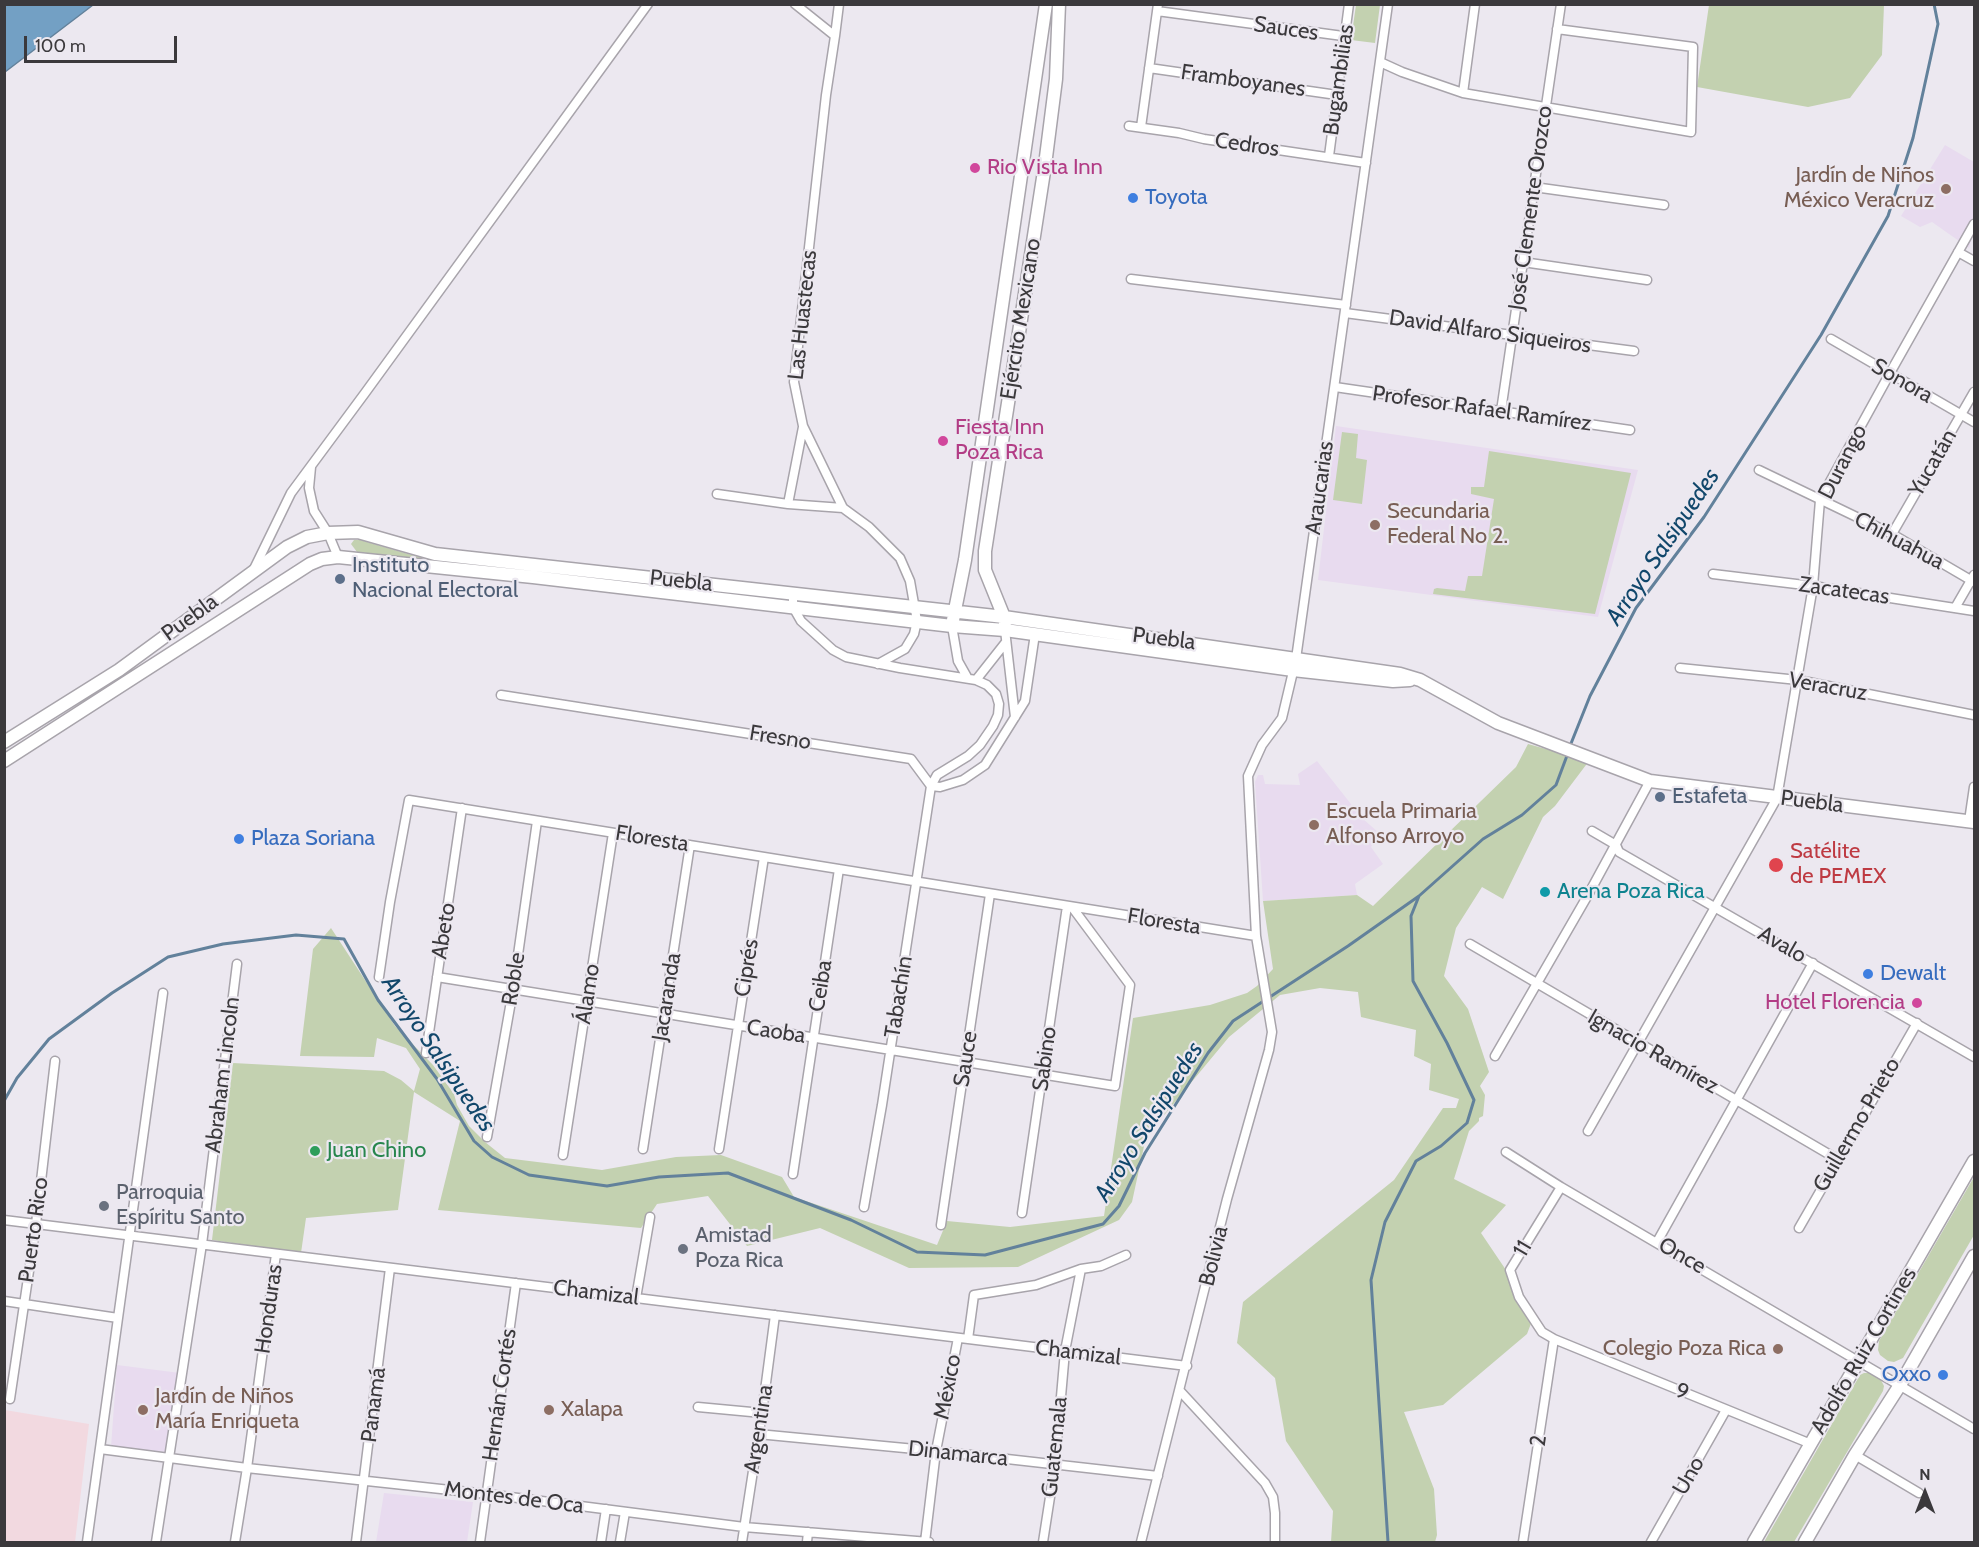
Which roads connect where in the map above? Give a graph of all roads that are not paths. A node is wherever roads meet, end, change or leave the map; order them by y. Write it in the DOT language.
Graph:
graph roads {
  1 [pos="648,4"];
  2 [pos="795,4"];
  3 [pos="839,4"];
  4 [pos="1046,4"];
  5 [pos="1059,4"];
  6 [pos="1349,4"];
  7 [pos="1388,4"];
  8 [pos="1475,4"];
  9 [pos="1561,4"];
  10 [pos="1157,8"];
  11 [pos="1557,28"];
  12 [pos="835,36"];
  13 [pos="1343,36"];
  14 [pos="1380,62"];
  15 [pos="1149,68"];
  16 [pos="1036,78"];
  17 [pos="1056,79"];
  18 [pos="1463,93"];
  19 [pos="1337,95"];
  20 [pos="1546,106"];
  21 [pos="1129,126"];
  22 [pos="1142,127"];
  23 [pos="1329,156"];
  24 [pos="1366,163"];
  25 [pos="1534,187"];
  26 [pos="1664,205"];
  27 [pos="1974,224"];
  28 [pos="1958,252"];
  29 [pos="1523,261"];
  30 [pos="1974,261"];
  31 [pos="1131,279"];
  32 [pos="1647,280"];
  33 [pos="1002,300"];
  34 [pos="1023,303"];
  35 [pos="1345,309"];
  36 [pos="1512,334"];
  37 [pos="1830,339"];
  38 [pos="1634,351"];
  39 [pos="1890,373"];
  40 [pos="1335,387"];
  41 [pos="1974,392"];
  42 [pos="1501,411"];
  43 [pos="1961,414"];
  44 [pos="1974,422"];
  45 [pos="803,426"];
  46 [pos="1630,430"];
  47 [pos="311,467"];
  48 [pos="1759,470"];
  49 [pos="717,494"];
  50 [pos="1820,500"];
  51 [pos="788,504"];
  52 [pos="843,508"];
  53 [pos="327,533"];
  54 [pos="1892,534"];
  55 [pos="338,557"];
  56 [pos="965,560"];
  57 [pos="985,570"];
  58 [pos="252,574"];
  59 [pos="1713,574"];
  60 [pos="1973,579"];
  61 [pos="1813,586"];
  62 [pos="793,600"];
  63 [pos="915,608"];
  64 [pos="1955,608"];
  65 [pos="1974,611"];
  66 [pos="955,612"];
  67 [pos="917,621"];
  68 [pos="952,626"];
  69 [pos="1005,630"];
  70 [pos="1035,634"];
  71 [pos="878,664"];
  72 [pos="1295,664"];
  73 [pos="1680,668"];
  74 [pos="966,677"];
  75 [pos="976,680"];
  76 [pos="1798,680"];
  77 [pos="501,695"];
  78 [pos="1974,715"];
  79 [pos="1015,718"];
  80 [pos="4,742"];
  81 [pos="4,761"];
  82 [pos="1650,781"];
  83 [pos="931,786"];
  84 [pos="1974,787"];
  85 [pos="1777,798"];
  86 [pos="462,808"];
  87 [pos="537,820"];
  88 [pos="1972,822"];
  89 [pos="1592,831"];
  90 [pos="614,833"];
  91 [pos="690,845"];
  92 [pos="1616,845"];
  93 [pos="764,857"];
  94 [pos="839,869"];
  95 [pos="916,882"];
  96 [pos="990,894"];
  97 [pos="1070,906"];
  98 [pos="1716,906"];
  99 [pos="1256,936"];
  100 [pos="1470,944"];
  101 [pos="1814,963"];
  102 [pos="237,964"];
  103 [pos="379,977"];
  104 [pos="437,977"];
  105 [pos="1537,984"];
  106 [pos="513,990"];
  107 [pos="163,993"];
  108 [pos="587,1001"];
  109 [pos="664,1014"];
  110 [pos="1917,1023"];
  111 [pos="738,1026"];
  112 [pos="813,1038"];
  113 [pos="1638,1043"];
  114 [pos="890,1050"];
  115 [pos="426,1053"];
  116 [pos="1495,1056"];
  117 [pos="1974,1057"];
  118 [pos="55,1061"];
  119 [pos="965,1062"];
  120 [pos="1042,1074"];
  121 [pos="1115,1086"];
  122 [pos="1736,1100"];
  123 [pos="1588,1131"];
  124 [pos="487,1137"];
  125 [pos="643,1149"];
  126 [pos="719,1149"];
  127 [pos="1506,1152"];
  128 [pos="563,1155"];
  129 [pos="1837,1159"];
  130 [pos="1974,1161"];
  131 [pos="793,1174"];
  132 [pos="1561,1187"];
  133 [pos="864,1207"];
  134 [pos="1022,1213"];
  135 [pos="650,1217"];
  136 [pos="4,1220"];
  137 [pos="36,1224"];
  138 [pos="940,1225"];
  139 [pos="1799,1228"];
  140 [pos="130,1236"];
  141 [pos="1657,1242"];
  142 [pos="202,1244"];
  143 [pos="276,1254"];
  144 [pos="1125,1255"];
  145 [pos="1974,1256"];
  146 [pos="390,1268"];
  147 [pos="1081,1269"];
  148 [pos="516,1283"];
  149 [pos="636,1298"];
  150 [pos="4,1301"];
  151 [pos="24,1304"];
  152 [pos="774,1315"];
  153 [pos="118,1318"];
  154 [pos="958,1338"];
  155 [pos="968,1339"];
  156 [pos="1554,1340"];
  157 [pos="1065,1351"];
  158 [pos="1859,1361"];
  159 [pos="1187,1366"];
  160 [pos="1900,1385"];
  161 [pos="1180,1391"];
  162 [pos="10,1399"];
  163 [pos="698,1407"];
  164 [pos="1726,1410"];
  165 [pos="762,1413"];
  166 [pos="1974,1428"];
  167 [pos="758,1434"];
  168 [pos="1811,1444"];
  169 [pos="100,1449"];
  170 [pos="936,1450"];
  171 [pos="1855,1455"];
  172 [pos="169,1458"];
  173 [pos="1055,1465"];
  174 [pos="247,1468"];
  175 [pos="1158,1476"];
  176 [pos="365,1480"];
  177 [pos="1919,1492"];
  178 [pos="487,1494"];
  179 [pos="606,1509"];
  180 [pos="625,1512"];
  181 [pos="744,1527"];
  182 [pos="808,1532"];
  183 [pos="87,1542"];
  184 [pos="156,1542"];
  185 [pos="235,1542"];
  186 [pos="356,1542"];
  187 [pos="480,1542"];
  188 [pos="601,1542"];
  189 [pos="620,1542"];
  190 [pos="742,1542"];
  191 [pos="807,1542"];
  192 [pos="926,1542"];
  193 [pos="1043,1542"];
  194 [pos="1141,1542"];
  195 [pos="1275,1542"];
  196 [pos="1523,1542"];
  197 [pos="1651,1542"];
  198 [pos="1754,1542"];
  199 [pos="1805,1542"];
  1 -- 47 [label="street"];
  2 -- 12 [label="street"];
  3 -- 12 [label="street, Las Huastecas"];
  4 -- 16 [label="main road, Ejército Mexicano"];
  5 -- 17 [label="main road, Ejército Mexicano"];
  6 -- 13 [label="street, Bugambilias"];
  7 -- 14 [label="street, Araucarias"];
  8 -- 18 [label="street"];
  9 -- 11 [label="street, José Clemente Orozco"];
  10 -- 13 [label="street, Sauces"];
  10 -- 15 [label="street"];
  11 -- 20 [label="street, José Clemente Orozco"];
  11 -- 20 [label="street"];
  12 -- 45 [label="street, Las Huastecas"];
  13 -- 19 [label="street, Bugambilias"];
  14 -- 18 [label="street"];
  14 -- 24 [label="street, Araucarias"];
  15 -- 19 [label="street, Framboyanes"];
  15 -- 22 [label="street"];
  16 -- 17 [label="main road"];
  16 -- 33 [label="main road, Ejército Mexicano"];
  17 -- 34 [label="main road, Ejército Mexicano"];
  18 -- 20 [label="street"];
  19 -- 23 [label="street, Bugambilias"];
  20 -- 25 [label="street, José Clemente Orozco"];
  21 -- 22 [label="street, Cedros"];
  22 -- 23 [label="street, Cedros"];
  23 -- 24 [label="street, Cedros"];
  24 -- 35 [label="street, Araucarias"];
  25 -- 26 [label="street"];
  25 -- 29 [label="street, José Clemente Orozco"];
  27 -- 28 [label="street, Durango"];
  28 -- 30 [label="street"];
  28 -- 39 [label="street, Durango"];
  29 -- 32 [label="street"];
  29 -- 36 [label="street, José Clemente Orozco"];
  31 -- 35 [label="street"];
  33 -- 34 [label="main road"];
  33 -- 56 [label="main road, Ejército Mexicano"];
  34 -- 57 [label="main road, Ejército Mexicano"];
  35 -- 36 [label="street, David Alfaro Siqueiros"];
  35 -- 40 [label="street, Araucarias"];
  36 -- 38 [label="street, David Alfaro Siqueiros"];
  36 -- 42 [label="street, José Clemente Orozco"];
  37 -- 39 [label="street, Sonora"];
  39 -- 43 [label="street, Sonora"];
  39 -- 50 [label="street, Durango"];
  40 -- 42 [label="street, Profesor Rafael Ramírez"];
  40 -- 72 [label="street, Araucarias"];
  41 -- 43 [label="street, Yucatán"];
  42 -- 46 [label="street, Profesor Rafael Ramírez"];
  43 -- 44 [label="street, Sonora"];
  43 -- 54 [label="street, Yucatán"];
  45 -- 51 [label="street"];
  45 -- 52 [label="street, Las Huastecas"];
  47 -- 53 [label="street"];
  47 -- 58 [label="street"];
  48 -- 50 [label="street, Chihuahua"];
  49 -- 51 [label="street"];
  50 -- 54 [label="street, Chihuahua"];
  50 -- 61 [label="street, Durango"];
  51 -- 52 [label="street"];
  52 -- 63 [label="street, Las Huastecas"];
  53 -- 55 [label="street"];
  53 -- 58 [label="main road, Puebla"];
  53 -- 62 [label="main road, Puebla"];
  54 -- 60 [label="street, Chihuahua"];
  55 -- 62 [label="main road, Puebla"];
  55 -- 81 [label="main road, Puebla"];
  56 -- 57 [label="main road"];
  56 -- 66 [label="main road, Ejército Mexicano"];
  57 -- 69 [label="main road, Ejército Mexicano"];
  58 -- 80 [label="main road, Puebla"];
  59 -- 61 [label="street, Zacatecas"];
  60 -- 64 [label="street"];
  61 -- 64 [label="street, Zacatecas"];
  61 -- 76 [label="street, Durango"];
  62 -- 63 [label="main road, Puebla"];
  62 -- 67 [label="main road, Puebla"];
  62 -- 71 [label="street"];
  63 -- 66 [label="main road, Puebla"];
  63 -- 67 [label="street, Las Huastecas"];
  64 -- 65 [label="street, Zacatecas"];
  66 -- 68 [label="main road, Ejército Mexicano"];
  66 -- 69 [label="main road, Puebla"];
  67 -- 68 [label="main road, Puebla"];
  67 -- 71 [label="street"];
  68 -- 69 [label="main road, Puebla"];
  68 -- 74 [label="street"];
  69 -- 70 [label="main road, Puebla"];
  69 -- 72 [label="main road, Puebla"];
  69 -- 75 [label="street"];
  69 -- 79 [label="street"];
  70 -- 72 [label="main road, Puebla"];
  70 -- 79 [label="street"];
  71 -- 74 [label="street"];
  72 -- 82 [label="main road, Puebla"];
  72 -- 99 [label="street, Araucarias"];
  73 -- 76 [label="street, Veracruz"];
  74 -- 75 [label="street"];
  75 -- 83 [label="street"];
  76 -- 78 [label="street, Veracruz"];
  76 -- 85 [label="street, Durango"];
  77 -- 83 [label="street, Fresno"];
  79 -- 83 [label="street"];
  82 -- 85 [label="main road, Puebla"];
  82 -- 92 [label="street"];
  83 -- 95 [label="street, Tabachín"];
  84 -- 88 [label="street"];
  85 -- 88 [label="main road, Puebla"];
  85 -- 98 [label="street, Durango"];
  86 -- 87 [label="street, Floresta"];
  86 -- 103 [label="street, Floresta"];
  86 -- 104 [label="street, Abeto"];
  87 -- 90 [label="street, Floresta"];
  87 -- 106 [label="street, Roble"];
  89 -- 92 [label="street, Avalo"];
  90 -- 91 [label="street, Floresta"];
  90 -- 108 [label="street, Álamo"];
  91 -- 93 [label="street, Floresta"];
  91 -- 109 [label="street, Jacaranda"];
  92 -- 98 [label="street, Avalo"];
  92 -- 105 [label="street"];
  93 -- 94 [label="street, Floresta"];
  93 -- 111 [label="street, Ciprés"];
  94 -- 95 [label="street, Floresta"];
  94 -- 112 [label="street, Ceiba"];
  95 -- 96 [label="street, Floresta"];
  95 -- 114 [label="street, Tabachín"];
  96 -- 97 [label="street, Floresta"];
  96 -- 119 [label="street, Sauce"];
  97 -- 99 [label="street, Floresta"];
  97 -- 120 [label="street, Sabino"];
  97 -- 121 [label="street, Floresta"];
  98 -- 101 [label="street, Avalo"];
  98 -- 113 [label="street, Durango"];
  99 -- 159 [label="street, Bolivia"];
  100 -- 105 [label="street, Ignacio Ramírez"];
  101 -- 110 [label="street, Avalo"];
  101 -- 122 [label="street"];
  102 -- 142 [label="street, Abraham Lincoln"];
  104 -- 106 [label="street, Caoba"];
  104 -- 115 [label="street, Abeto"];
  105 -- 113 [label="street, Ignacio Ramírez"];
  105 -- 116 [label="street"];
  106 -- 108 [label="street, Caoba"];
  106 -- 124 [label="street, Roble"];
  107 -- 140 [label="street"];
  108 -- 109 [label="street, Caoba"];
  108 -- 128 [label="street, Álamo"];
  109 -- 111 [label="street, Caoba"];
  109 -- 125 [label="street, Jacaranda"];
  110 -- 117 [label="street, Avalo"];
  110 -- 129 [label="street, Guillermo Prieto"];
  111 -- 112 [label="street, Caoba"];
  111 -- 126 [label="street, Ciprés"];
  112 -- 114 [label="street, Caoba"];
  112 -- 131 [label="street, Ceiba"];
  113 -- 122 [label="street, Ignacio Ramírez"];
  113 -- 123 [label="street, Durango"];
  114 -- 119 [label="street, Caoba"];
  114 -- 133 [label="street, Tabachín"];
  118 -- 137 [label="street, Puerto Rico"];
  119 -- 120 [label="street, Caoba"];
  119 -- 138 [label="street, Sauce"];
  120 -- 121 [label="street, Caoba"];
  120 -- 134 [label="street, Sabino"];
  122 -- 129 [label="street, Ignacio Ramírez"];
  122 -- 141 [label="street"];
  127 -- 132 [label="street, Once"];
  129 -- 139 [label="street, Guillermo Prieto"];
  130 -- 158 [label="main road, Adolfo Ruiz Cortines"];
  132 -- 141 [label="street, Once"];
  132 -- 156 [label="street, 11"];
  135 -- 149 [label="street"];
  136 -- 137 [label="street, Chamizal"];
  137 -- 140 [label="street, Chamizal"];
  137 -- 151 [label="street, Puerto Rico"];
  140 -- 142 [label="street, Chamizal"];
  140 -- 153 [label="street"];
  141 -- 158 [label="street, Once"];
  142 -- 143 [label="street, Chamizal"];
  142 -- 172 [label="street, Abraham Lincoln"];
  143 -- 146 [label="street, Chamizal"];
  143 -- 174 [label="street, Honduras"];
  144 -- 147 [label="street"];
  145 -- 160 [label="main road, Adolfo Ruiz Cortines"];
  146 -- 148 [label="street, Chamizal"];
  146 -- 176 [label="street, Panamá"];
  147 -- 155 [label="street"];
  147 -- 157 [label="street, Guatemala"];
  148 -- 149 [label="street, Chamizal"];
  148 -- 178 [label="street, Hernán Cortés"];
  149 -- 152 [label="street, Chamizal"];
  150 -- 151 [label="street"];
  151 -- 153 [label="street"];
  151 -- 162 [label="street, Puerto Rico"];
  152 -- 154 [label="street, Chamizal"];
  152 -- 165 [label="street, Argentina"];
  153 -- 169 [label="street"];
  154 -- 155 [label="street, Chamizal"];
  154 -- 170 [label="street, México"];
  155 -- 157 [label="street, Chamizal"];
  156 -- 164 [label="street, 9"];
  156 -- 196 [label="street, 2"];
  157 -- 159 [label="street, Chamizal"];
  157 -- 173 [label="street, Guatemala"];
  158 -- 160 [label="street, Once"];
  158 -- 168 [label="main road, Adolfo Ruiz Cortines"];
  159 -- 161 [label="street, Bolivia"];
  160 -- 166 [label="street, Once"];
  160 -- 171 [label="main road, Adolfo Ruiz Cortines"];
  161 -- 175 [label="street, Bolivia"];
  161 -- 195 [label="street"];
  163 -- 165 [label="street"];
  164 -- 168 [label="street, 9"];
  164 -- 197 [label="street, Uno"];
  165 -- 167 [label="street, Argentina"];
  167 -- 170 [label="street, Dinamarca"];
  167 -- 181 [label="street, Argentina"];
  168 -- 198 [label="main road, Adolfo Ruiz Cortines"];
  169 -- 172 [label="street, Montes de Oca"];
  169 -- 183 [label="street"];
  170 -- 173 [label="street, Dinamarca"];
  170 -- 192 [label="street, México"];
  171 -- 177 [label="street"];
  171 -- 199 [label="main road, Adolfo Ruiz Cortines"];
  172 -- 174 [label="street, Montes de Oca"];
  172 -- 184 [label="street, Abraham Lincoln"];
  173 -- 175 [label="street, Dinamarca"];
  173 -- 193 [label="street, Guatemala"];
  174 -- 176 [label="street, Montes de Oca"];
  174 -- 185 [label="street, Honduras"];
  175 -- 194 [label="street, Bolivia"];
  176 -- 178 [label="street, Montes de Oca"];
  176 -- 186 [label="street, Panamá"];
  178 -- 179 [label="street, Montes de Oca"];
  178 -- 187 [label="street, Hernán Cortés"];
  179 -- 180 [label="street, Montes de Oca"];
  179 -- 188 [label="street"];
  180 -- 181 [label="street, Montes de Oca"];
  180 -- 189 [label="street"];
  181 -- 182 [label="street, Montes de Oca"];
  181 -- 190 [label="street, Argentina"];
  182 -- 191 [label="street"];
  182 -- 192 [label="street, Montes de Oca"];
}
